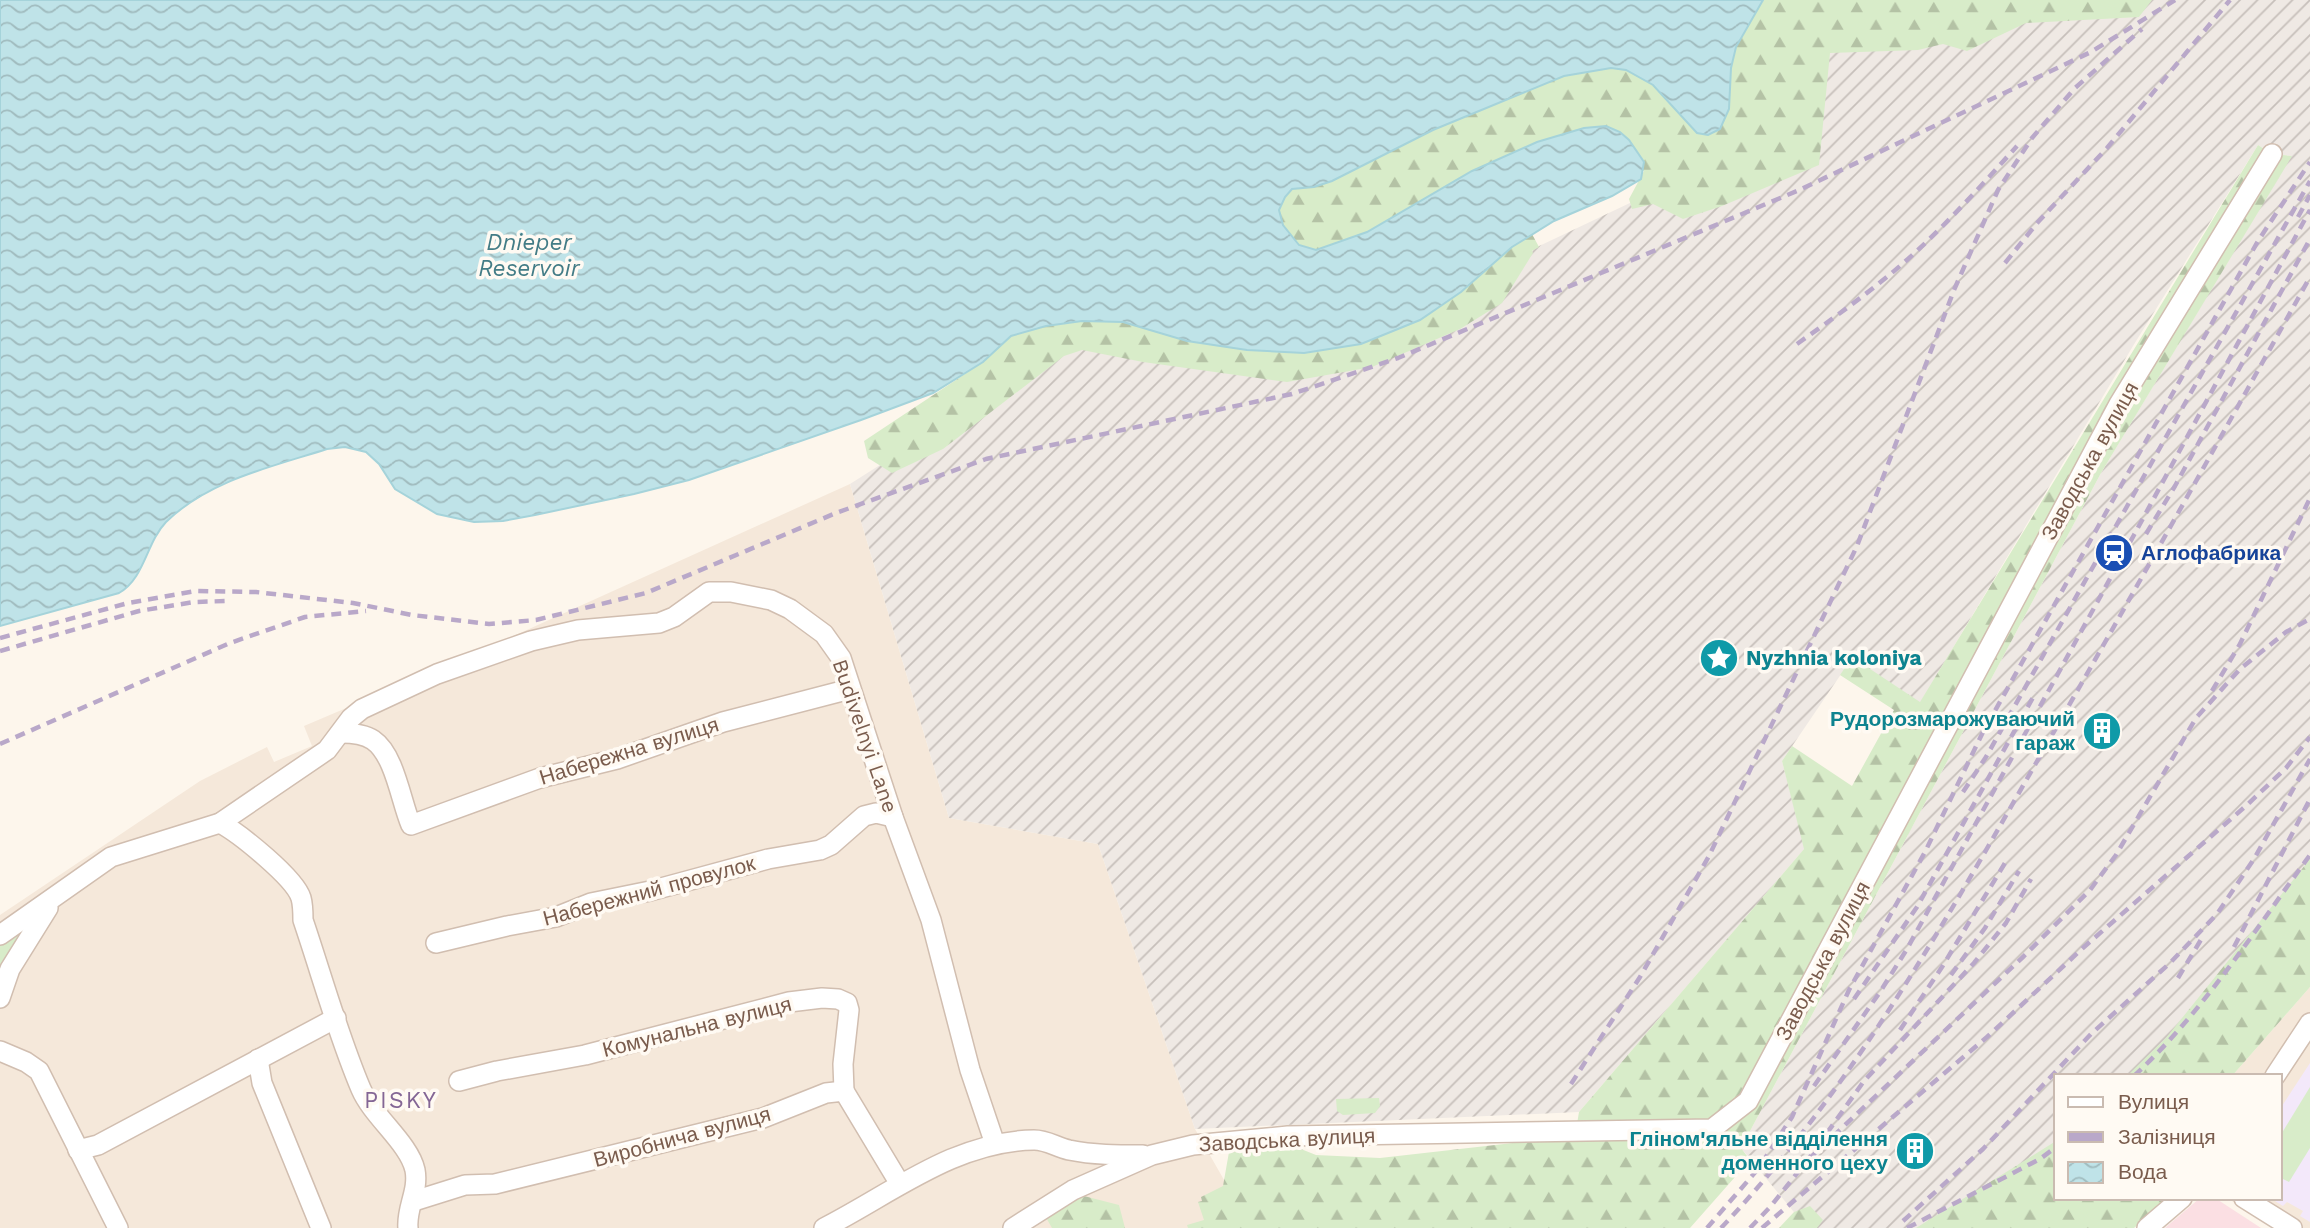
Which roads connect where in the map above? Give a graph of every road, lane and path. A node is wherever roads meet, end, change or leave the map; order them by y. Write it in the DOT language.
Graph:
graph roads {
  1 [pos="2272,154"];
  2 [pos="850,689"];
  3 [pos="341,733"];
  4 [pos="893,817"];
  5 [pos="220,823"];
  6 [pos="56,895"];
  7 [pos="0,935"];
  8 [pos="436,943"];
  9 [pos="0,998"];
  10 [pos="336,1018"];
  11 [pos="2310,1023"];
  12 [pos="0,1051"];
  13 [pos="258,1059"];
  14 [pos="2276,1074"];
  15 [pos="459,1081"];
  16 [pos="844,1091"];
  17 [pos="995,1143"];
  18 [pos="78,1150"];
  19 [pos="1152,1155"];
  20 [pos="900,1184"];
  21 [pos="2180,1200"];
  22 [pos="2247,1200"];
  23 [pos="414,1201"];
  24 [pos="118,1228"];
  25 [pos="321,1228"];
  26 [pos="408,1228"];
  27 [pos="824,1228"];
  28 [pos="1013,1228"];
  29 [pos="2147,1228"];
  30 [pos="2291,1228"];
  1 -- 19 [label="street, Заводська вулиця"];
  2 -- 3 [label="street, Набережна вулиця"];
  2 -- 3 [label="street, Budivelnyi Lane"];
  2 -- 4 [label="street, Budivelnyi Lane"];
  3 -- 5 [label="street, Budivelnyi Lane"];
  4 -- 8 [label="street, Набережний провулок"];
  4 -- 17 [label="street, Budivelnyi Lane"];
  5 -- 6 [label="street, Budivelnyi Lane"];
  5 -- 10 [label="street"];
  6 -- 7 [label="street, Budivelnyi Lane"];
  6 -- 9 [label="street"];
  10 -- 13 [label="street"];
  10 -- 23 [label="street"];
  11 -- 14 [label="street"];
  12 -- 18 [label="street"];
  13 -- 18 [label="street"];
  13 -- 25 [label="street"];
  15 -- 16 [label="street, Комунальна вулиця"];
  16 -- 20 [label="street"];
  16 -- 23 [label="street, Виробнича вулиця"];
  17 -- 19 [label="street"];
  17 -- 20 [label="street"];
  18 -- 24 [label="street"];
  19 -- 28 [label="street, Заводська вулиця"];
  20 -- 27 [label="street"];
  21 -- 29 [label="street"];
  22 -- 30 [label="street"];
  23 -- 26 [label="street"];
}
